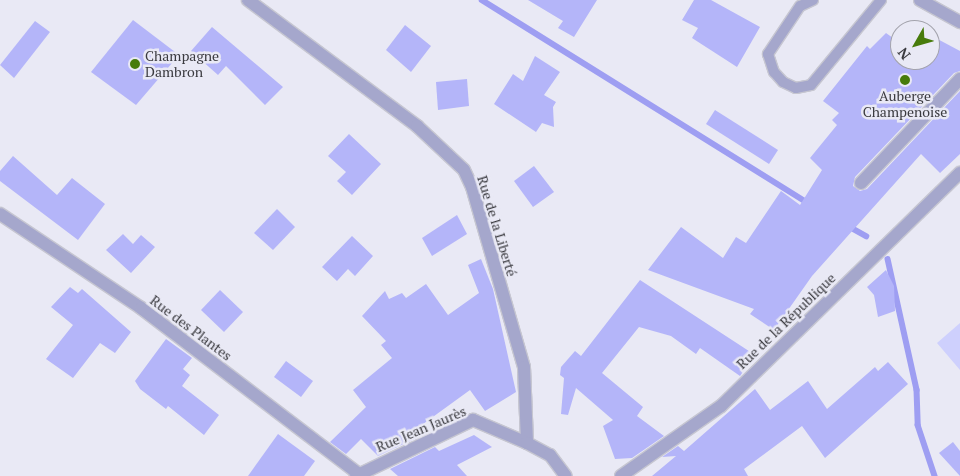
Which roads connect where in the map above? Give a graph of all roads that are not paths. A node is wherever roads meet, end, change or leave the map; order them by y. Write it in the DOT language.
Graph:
graph roads {
  1 [pos="248,0"];
  2 [pos="813,0"];
  3 [pos="881,0"];
  4 [pos="920,0"];
  5 [pos="960,22"];
  6 [pos="960,79"];
  7 [pos="960,173"];
  8 [pos="861,183"];
  9 [pos="0,214"];
  10 [pos="527,443"];
  11 [pos="358,475"];
  12 [pos="566,476"];
  13 [pos="621,476"];
  1 -- 10 [label="street, Rue de la Liberté"];
  2 -- 3 [label="lane"];
  4 -- 5 [label="street"];
  6 -- 8 [label="street"];
  7 -- 13 [label="street, Rue de la République"];
  9 -- 11 [label="street, Rue des Plantes"];
  10 -- 11 [label="street, Rue Jean Jaurès"];
  10 -- 12 [label="street, Rue Jean Jaurès"];
}
